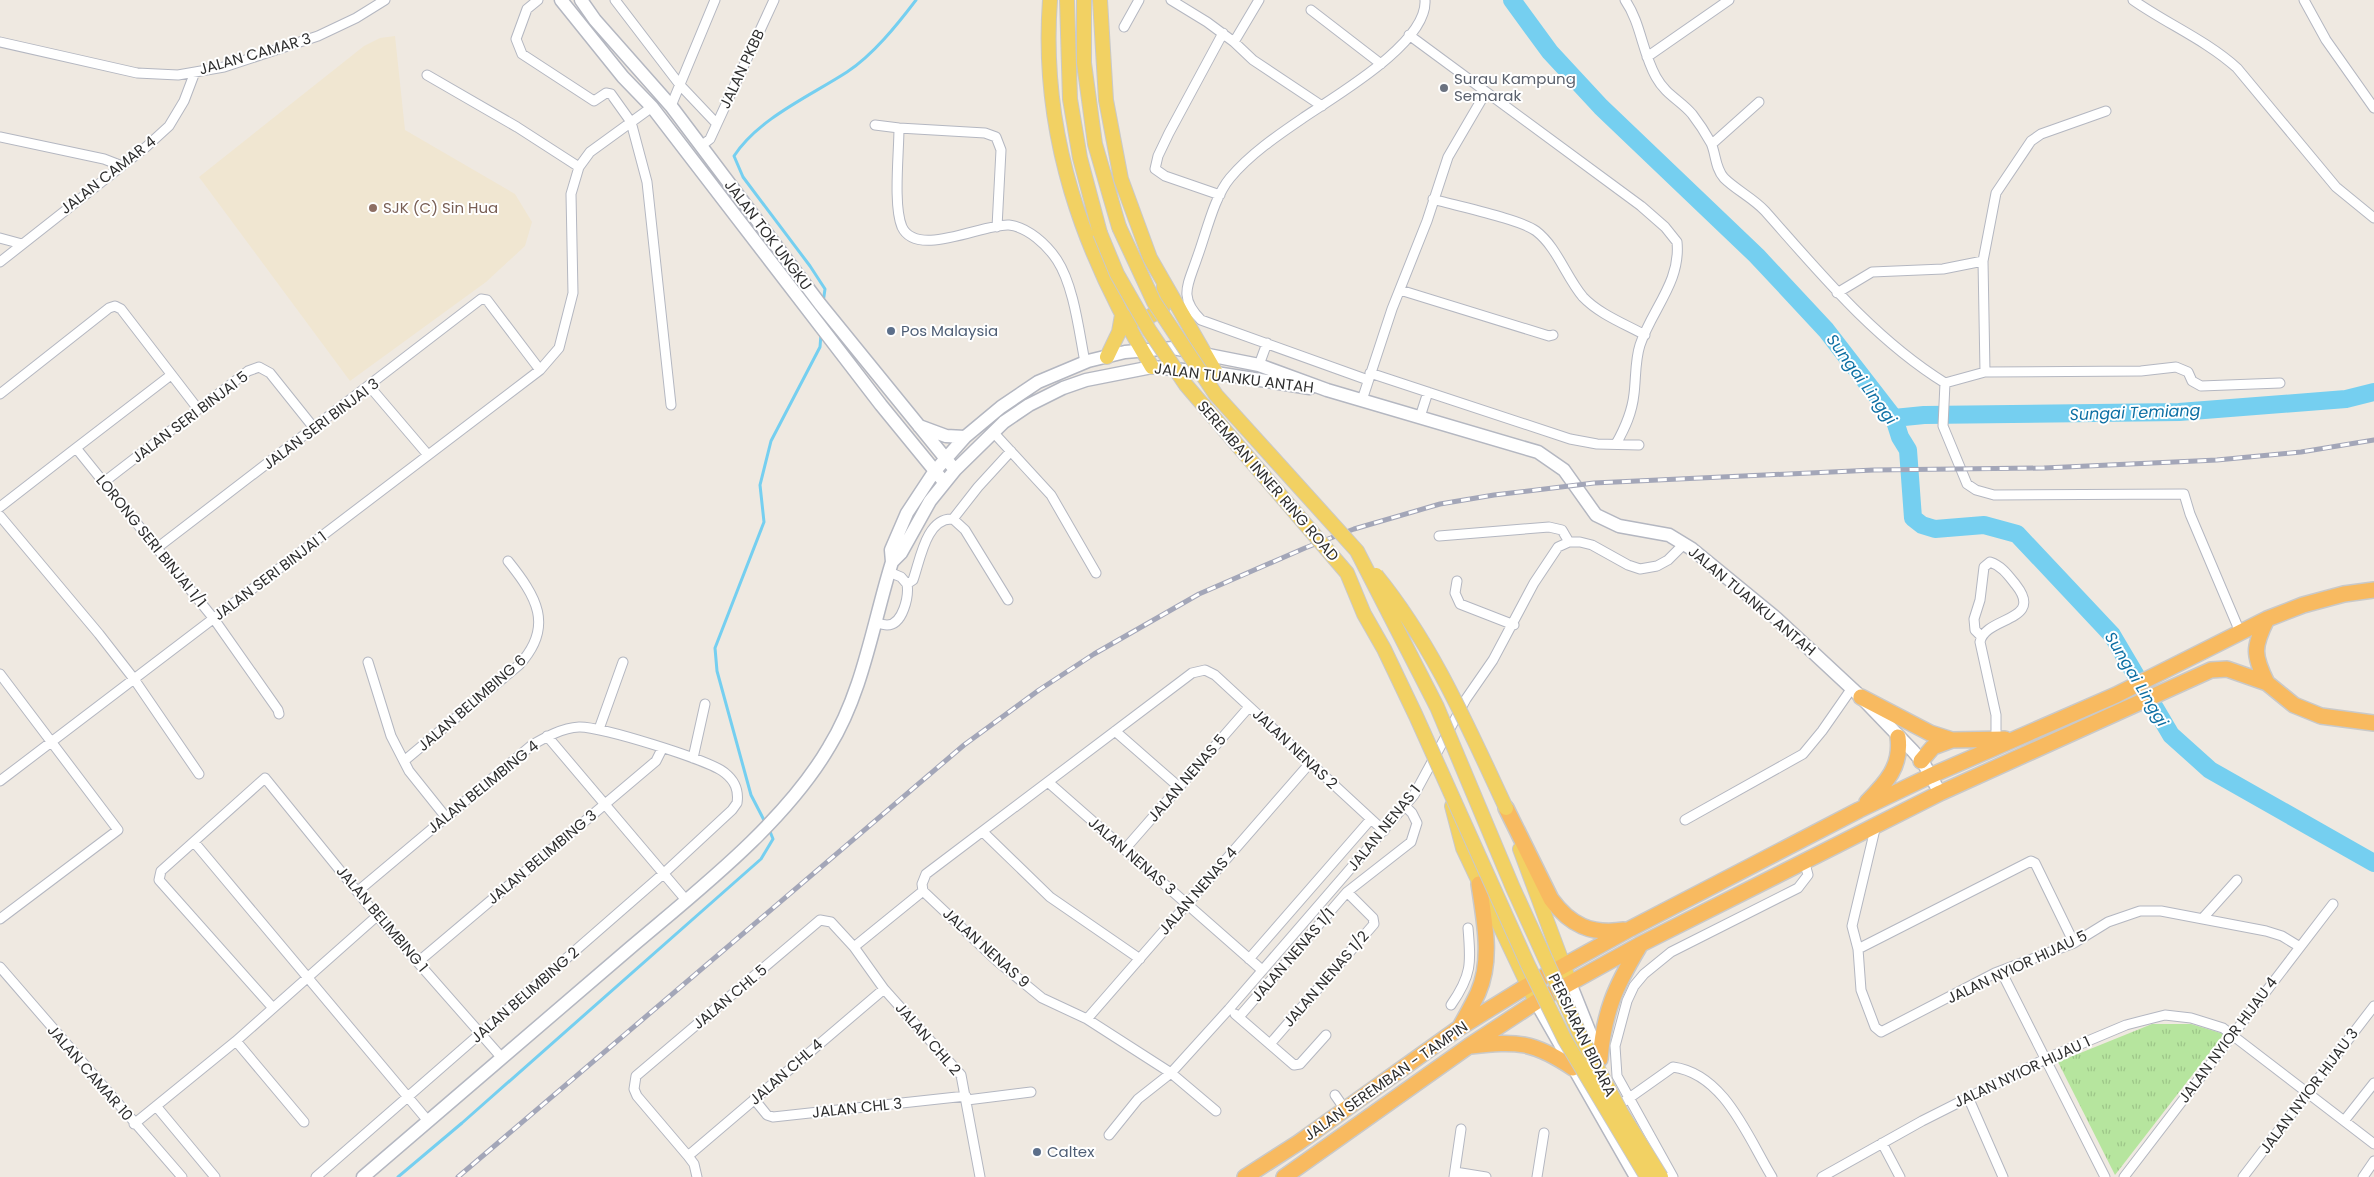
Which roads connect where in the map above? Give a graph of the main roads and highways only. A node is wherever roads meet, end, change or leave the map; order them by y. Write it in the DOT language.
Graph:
graph roads {
  1 [pos="561,0"];
  2 [pos="581,0"];
  3 [pos="1050,0"];
  4 [pos="1067,0"];
  5 [pos="1084,0"];
  6 [pos="1100,0"];
  7 [pos="1163,281"];
  8 [pos="815,308"];
  9 [pos="1122,316"];
  10 [pos="827,323"];
  11 [pos="1142,350"];
  12 [pos="1207,356"];
  13 [pos="1107,357"];
  14 [pos="1152,367"];
  15 [pos="1216,373"];
  16 [pos="1327,390"];
  17 [pos="919,426"];
  18 [pos="964,437"];
  19 [pos="945,460"];
  20 [pos="955,470"];
  21 [pos="934,472"];
  22 [pos="944,482"];
  23 [pos="1357,551"];
  24 [pos="891,567"];
  25 [pos="2374,590"];
  26 [pos="2267,619"];
  27 [pos="2267,682"];
  28 [pos="1857,693"];
  29 [pos="2374,723"];
  30 [pos="1898,737"];
  31 [pos="2018,738"];
  32 [pos="1952,740"];
  33 [pos="1921,762"];
  34 [pos="1930,776"];
  35 [pos="1448,790"];
  36 [pos="1940,793"];
  37 [pos="1506,808"];
  38 [pos="1859,810"];
  39 [pos="1479,884"];
  40 [pos="1513,888"];
  41 [pos="1498,896"];
  42 [pos="1542,912"];
  43 [pos="1630,929"];
  44 [pos="1504,938"];
  45 [pos="1640,945"];
  46 [pos="1563,966"];
  47 [pos="1570,983"];
  48 [pos="1527,986"];
  49 [pos="1536,1002"];
  50 [pos="1581,1011"];
  51 [pos="1459,1028"];
  52 [pos="1555,1036"];
  53 [pos="1469,1046"];
  54 [pos="1600,1059"];
  55 [pos="1572,1068"];
  56 [pos="363,1177"];
  57 [pos="1245,1177"];
  58 [pos="1284,1177"];
  59 [pos="1636,1177"];
  60 [pos="1647,1177"];
  61 [pos="1661,1177"];
  62 [pos="1668,1177"];
  1 -- 8 [label="main road, JALAN TOK UNGKU"];
  2 -- 8 [label="main road, JALAN TOK UNGKU"];
  3 -- 9 [label="main road"];
  4 -- 35 [label="main road, SEREMBAN INNER RING ROAD, bridge"];
  5 -- 23 [label="main road, SEREMBAN INNER RING ROAD, bridge"];
  6 -- 7 [label="main road"];
  7 -- 9 [label="main road"];
  7 -- 12 [label="main road"];
  8 -- 10 [label="main road"];
  9 -- 11 [label="main road"];
  9 -- 13 [label="main road"];
  10 -- 17 [label="main road"];
  10 -- 21 [label="main road"];
  11 -- 12 [label="main road, JALAN TUANKU ANTAH"];
  11 -- 13 [label="main road, JALAN TUANKU ANTAH"];
  11 -- 14 [label="main road"];
  12 -- 15 [label="main road"];
  12 -- 16 [label="main road, JALAN TUANKU ANTAH"];
  13 -- 18 [label="main road, JALAN TUANKU ANTAH"];
  14 -- 15 [label="main road, JALAN TUANKU ANTAH"];
  14 -- 20 [label="main road, JALAN TUANKU ANTAH"];
  15 -- 16 [label="main road, JALAN TUANKU ANTAH"];
  16 -- 28 [label="main road, JALAN TUANKU ANTAH"];
  17 -- 18 [label="main road"];
  17 -- 19 [label="main road"];
  18 -- 19 [label="main road, JALAN TUANKU ANTAH"];
  19 -- 20 [label="main road"];
  19 -- 21 [label="main road, JALAN TUANKU ANTAH"];
  20 -- 22 [label="main road, JALAN TUANKU ANTAH"];
  21 -- 22 [label="main road"];
  21 -- 24 [label="main road, JALAN TUANKU ANTAH"];
  22 -- 24 [label="main road, JALAN TUANKU ANTAH"];
  23 -- 37 [label="main road, bridge"];
  23 -- 40 [label="main road, SEREMBAN INNER RING ROAD, bridge"];
  24 -- 56 [label="main road"];
  25 -- 26 [label="highway"];
  26 -- 27 [label="highway"];
  26 -- 31 [label="highway"];
  27 -- 29 [label="highway"];
  27 -- 36 [label="highway"];
  28 -- 30 [label="main road, JALAN TUANKU ANTAH"];
  28 -- 32 [label="highway"];
  30 -- 33 [label="main road, JALAN TUANKU ANTAH"];
  30 -- 38 [label="highway"];
  31 -- 32 [label="highway"];
  31 -- 34 [label="highway"];
  32 -- 33 [label="highway"];
  33 -- 34 [label="main road, JALAN TUANKU ANTAH"];
  34 -- 36 [label="main road, JALAN TUANKU ANTAH"];
  34 -- 38 [label="highway"];
  35 -- 39 [label="main road, bridge"];
  35 -- 41 [label="main road, SEREMBAN INNER RING ROAD, bridge"];
  36 -- 45 [label="highway"];
  37 -- 42 [label="main road"];
  37 -- 43 [label="highway"];
  38 -- 43 [label="highway"];
  39 -- 44 [label="main road"];
  39 -- 51 [label="highway"];
  40 -- 61 [label="main road, PERSIARAN BIDARA, bridge"];
  41 -- 60 [label="main road, PERSIARAN BIDARA, bridge"];
  42 -- 44 [label="main road"];
  42 -- 46 [label="main road"];
  43 -- 46 [label="highway"];
  44 -- 48 [label="main road"];
  45 -- 47 [label="highway"];
  45 -- 54 [label="highway"];
  46 -- 47 [label="main road"];
  46 -- 48 [label="highway"];
  47 -- 49 [label="highway"];
  47 -- 50 [label="main road, PERSIARAN BIDARA"];
  48 -- 49 [label="main road"];
  48 -- 51 [label="highway, JALAN SEREMBAN - TAMPIN"];
  49 -- 52 [label="main road, PERSIARAN BIDARA"];
  49 -- 53 [label="highway, JALAN SEREMBAN - TAMPIN"];
  50 -- 52 [label="main road"];
  50 -- 54 [label="main road, PERSIARAN BIDARA"];
  51 -- 57 [label="highway, JALAN SEREMBAN - TAMPIN"];
  52 -- 55 [label="main road, PERSIARAN BIDARA"];
  53 -- 55 [label="highway"];
  53 -- 58 [label="highway, JALAN SEREMBAN - TAMPIN"];
  54 -- 62 [label="main road, PERSIARAN BIDARA"];
  55 -- 59 [label="main road, PERSIARAN BIDARA"];
}
